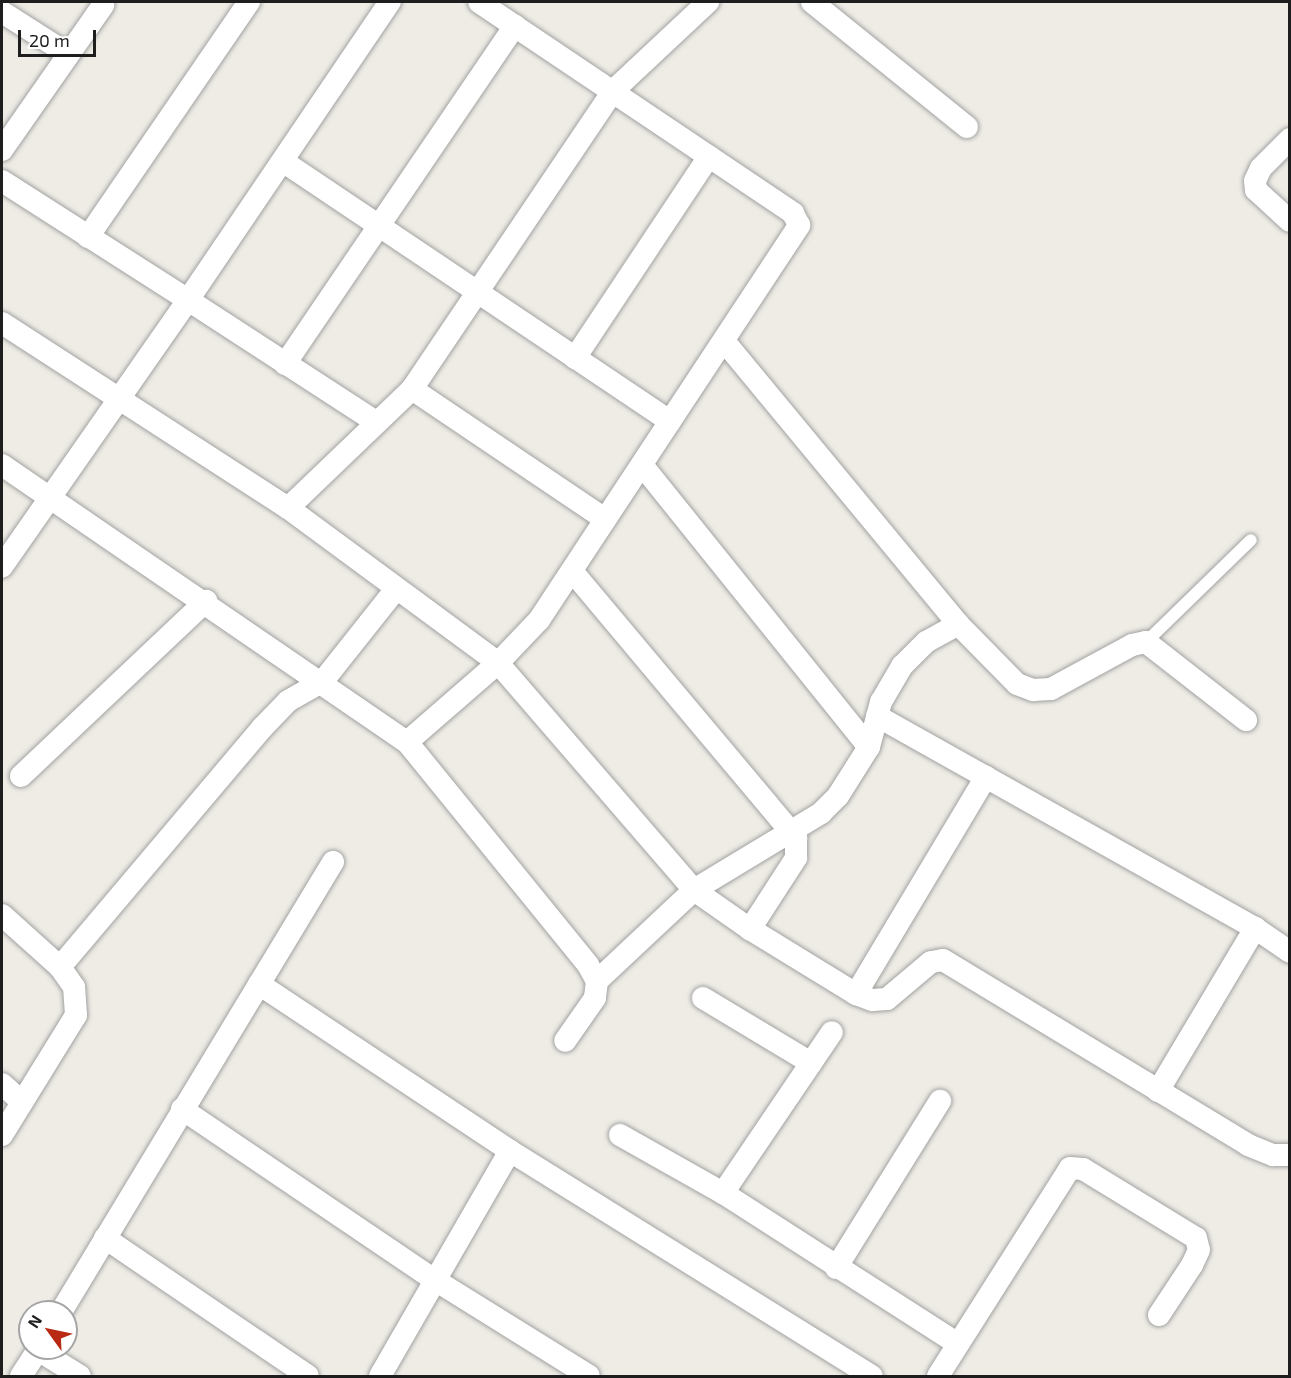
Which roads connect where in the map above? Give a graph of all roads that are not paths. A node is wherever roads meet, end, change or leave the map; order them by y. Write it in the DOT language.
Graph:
graph roads {
  1 [pos="249,2"];
  2 [pos="390,2"];
  3 [pos="479,2"];
  4 [pos="708,2"];
  5 [pos="812,2"];
  6 [pos="103,5"];
  7 [pos="2,12"];
  8 [pos="515,26"];
  9 [pos="68,54"];
  10 [pos="614,90"];
  11 [pos="967,127"];
  12 [pos="1290,139"];
  13 [pos="2,150"];
  14 [pos="709,156"];
  15 [pos="284,162"];
  16 [pos="1282,163"];
  17 [pos="2,181"];
  18 [pos="1290,221"];
  19 [pos="382,227"];
  20 [pos="88,237"];
  21 [pos="478,293"];
  22 [pos="188,300"];
  23 [pos="2,323"];
  24 [pos="724,341"];
  25 [pos="575,358"];
  26 [pos="285,364"];
  27 [pos="412,388"];
  28 [pos="117,397"];
  29 [pos="670,421"];
  30 [pos="376,422"];
  31 [pos="2,465"];
  32 [pos="642,465"];
  33 [pos="50,496"];
  34 [pos="288,508"];
  35 [pos="605,519"];
  36 [pos="1251,540"];
  37 [pos="2,567"];
  38 [pos="572,571"];
  39 [pos="396,589"];
  40 [pos="206,601"];
  41 [pos="958,624"];
  42 [pos="1146,642"];
  43 [pos="498,663"];
  44 [pos="322,681"];
  45 [pos="877,716"];
  46 [pos="1246,720"];
  47 [pos="407,742"];
  48 [pos="869,747"];
  49 [pos="21,776"];
  50 [pos="986,777"];
  51 [pos="791,830"];
  52 [pos="333,862"];
  53 [pos="694,890"];
  54 [pos="2,915"];
  55 [pos="1254,928"];
  56 [pos="750,929"];
  57 [pos="1290,952"];
  58 [pos="60,967"];
  59 [pos="597,981"];
  60 [pos="259,984"];
  61 [pos="856,994"];
  62 [pos="703,998"];
  63 [pos="832,1032"];
  64 [pos="565,1041"];
  65 [pos="811,1063"];
  66 [pos="2,1084"];
  67 [pos="1158,1091"];
  68 [pos="940,1101"];
  69 [pos="22,1102"];
  70 [pos="182,1109"];
  71 [pos="2,1135"];
  72 [pos="620,1135"];
  73 [pos="510,1151"];
  74 [pos="1290,1155"];
  75 [pos="723,1193"];
  76 [pos="105,1238"];
  77 [pos="836,1268"];
  78 [pos="435,1280"];
  79 [pos="68,1300"];
  80 [pos="1159,1315"];
  81 [pos="958,1344"];
  82 [pos="31,1360"];
  83 [pos="54,1360"];
  84 [pos="21,1377"];
  85 [pos="80,1377"];
  86 [pos="308,1377"];
  87 [pos="380,1377"];
  88 [pos="589,1377"];
  89 [pos="872,1377"];
  90 [pos="938,1377"];
  1 -- 20 [label="street"];
  2 -- 15 [label="street"];
  3 -- 8 [label="street"];
  4 -- 10 [label="street"];
  5 -- 11 [label="street"];
  6 -- 9 [label="street"];
  7 -- 9 [label="street"];
  8 -- 10 [label="street"];
  8 -- 19 [label="street"];
  9 -- 13 [label="street"];
  10 -- 14 [label="street"];
  10 -- 21 [label="street"];
  12 -- 16 [label="street"];
  14 -- 24 [label="street"];
  14 -- 25 [label="street"];
  15 -- 19 [label="street"];
  15 -- 22 [label="street"];
  16 -- 18 [label="street"];
  17 -- 20 [label="street"];
  19 -- 21 [label="street"];
  19 -- 26 [label="street"];
  20 -- 22 [label="street"];
  21 -- 25 [label="street"];
  21 -- 27 [label="street"];
  22 -- 26 [label="street"];
  22 -- 28 [label="street"];
  23 -- 28 [label="street"];
  24 -- 29 [label="street"];
  24 -- 41 [label="street"];
  25 -- 29 [label="street"];
  26 -- 30 [label="street"];
  27 -- 30 [label="street"];
  27 -- 35 [label="street"];
  28 -- 33 [label="street"];
  28 -- 34 [label="street"];
  29 -- 32 [label="street"];
  30 -- 34 [label="street"];
  31 -- 33 [label="street"];
  32 -- 35 [label="street"];
  32 -- 48 [label="street"];
  33 -- 37 [label="street"];
  33 -- 40 [label="street"];
  34 -- 39 [label="street"];
  35 -- 38 [label="street"];
  36 -- 42 [label="lane"];
  38 -- 43 [label="street"];
  38 -- 51 [label="street"];
  39 -- 43 [label="street"];
  39 -- 44 [label="street"];
  40 -- 44 [label="street"];
  40 -- 49 [label="street"];
  41 -- 42 [label="street"];
  41 -- 45 [label="street"];
  42 -- 46 [label="street"];
  43 -- 47 [label="street"];
  43 -- 53 [label="street"];
  44 -- 47 [label="street"];
  44 -- 58 [label="street"];
  45 -- 48 [label="street"];
  45 -- 50 [label="street"];
  47 -- 59 [label="street"];
  48 -- 51 [label="street"];
  50 -- 55 [label="street"];
  50 -- 61 [label="street"];
  51 -- 53 [label="street"];
  51 -- 56 [label="street"];
  52 -- 60 [label="street"];
  53 -- 56 [label="street"];
  53 -- 59 [label="street"];
  54 -- 58 [label="street"];
  55 -- 57 [label="street"];
  55 -- 67 [label="street"];
  56 -- 61 [label="street"];
  58 -- 69 [label="street"];
  59 -- 64 [label="street"];
  60 -- 70 [label="street"];
  60 -- 73 [label="street"];
  61 -- 67 [label="street"];
  62 -- 65 [label="street"];
  63 -- 65 [label="street"];
  65 -- 75 [label="street"];
  66 -- 69 [label="street"];
  67 -- 74 [label="street"];
  68 -- 77 [label="street"];
  69 -- 71 [label="street"];
  70 -- 76 [label="street"];
  70 -- 78 [label="street"];
  72 -- 75 [label="street"];
  73 -- 78 [label="street"];
  73 -- 89 [label="street"];
  75 -- 77 [label="street"];
  76 -- 79 [label="street"];
  76 -- 86 [label="street"];
  77 -- 81 [label="street"];
  78 -- 87 [label="street"];
  78 -- 88 [label="street"];
  80 -- 81 [label="street"];
  81 -- 90 [label="street"];
  82 -- 84 [label="street"];
  83 -- 85 [label="street"];
}
